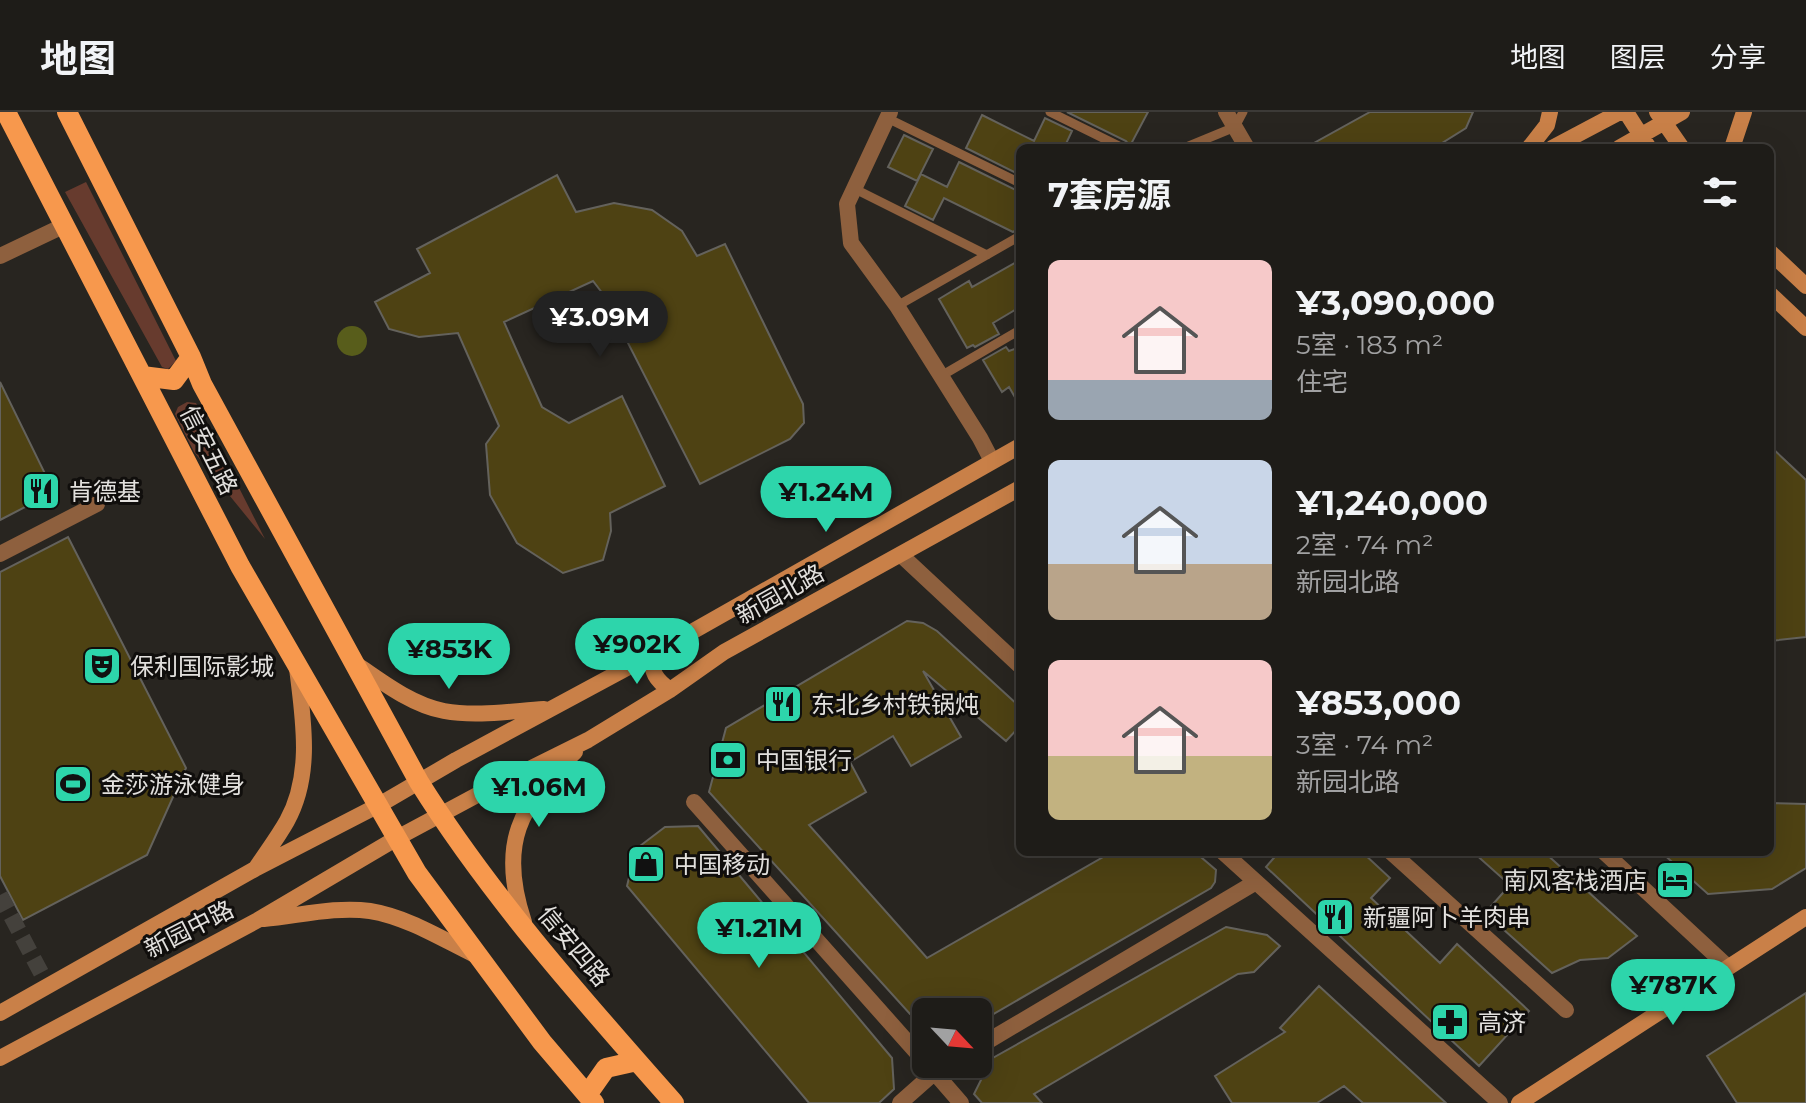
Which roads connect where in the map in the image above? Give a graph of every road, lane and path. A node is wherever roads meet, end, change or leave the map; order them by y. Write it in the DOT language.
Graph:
graph roads {
  1 [pos="6,112"];
  2 [pos="67,112"];
  3 [pos="1050,112"];
  4 [pos="1226,112"];
  5 [pos="1550,112"];
  6 [pos="1623,112"];
  7 [pos="1682,112"];
  8 [pos="1744,112"];
  9 [pos="889,115"];
  10 [pos="1660,118"];
  11 [pos="1239,119"];
  12 [pos="1644,142"];
  13 [pos="1115,144"];
  14 [pos="1192,144"];
  15 [pos="1246,144"];
  16 [pos="1532,144"];
  17 [pos="1560,144"];
  18 [pos="1679,144"];
  19 [pos="1733,144"];
  20 [pos="1016,181"];
  21 [pos="853,188"];
  22 [pos="63,226"];
  23 [pos="1016,238"];
  24 [pos="987,255"];
  25 [pos="0,256"];
  26 [pos="1774,256"];
  27 [pos="1806,286"];
  28 [pos="1806,293"];
  29 [pos="1774,298"];
  30 [pos="897,306"];
  31 [pos="1788,311"];
  32 [pos="1806,328"];
  33 [pos="1016,332"];
  34 [pos="191,357"];
  35 [pos="142,376"];
  36 [pos="941,376"];
  37 [pos="1016,448"];
  38 [pos="992,461"];
  39 [pos="1016,490"];
  40 [pos="97,504"];
  41 [pos="0,554"];
  42 [pos="901,555"];
  43 [pos="651,655"];
  44 [pos="352,661"];
  45 [pos="1016,662"];
  46 [pos="297,667"];
  47 [pos="670,690"];
  48 [pos="550,709"];
  49 [pos="588,740"];
  50 [pos="419,782"];
  51 [pos="694,802"];
  52 [pos="379,805"];
  53 [pos="440,816"];
  54 [pos="397,838"];
  55 [pos="1227,856"];
  56 [pos="1395,856"];
  57 [pos="1608,856"];
  58 [pos="255,869"];
  59 [pos="1256,882"];
  60 [pos="1806,917"];
  61 [pos="258,920"];
  62 [pos="527,932"];
  63 [pos="475,955"];
  64 [pos="1728,967"];
  65 [pos="1566,1010"];
  66 [pos="0,1013"];
  67 [pos="992,1039"];
  68 [pos="912,1042"];
  69 [pos="0,1058"];
  70 [pos="637,1061"];
  71 [pos="923,1078"];
  72 [pos="943,1078"];
  73 [pos="591,1099"];
  74 [pos="674,1103"];
  75 [pos="900,1103"];
  76 [pos="961,1103"];
  77 [pos="1500,1103"];
  78 [pos="1519,1103"];
  1 -- 22 [label="main road, 信安五路"];
  2 -- 34 [label="main road, 信安五路"];
  3 -- 13 [label="lane"];
  4 -- 11 [label="street"];
  5 -- 16 [label="main road"];
  6 -- 12 [label="main road"];
  6 -- 17 [label="main road"];
  7 -- 10 [label="main road"];
  8 -- 19 [label="main road"];
  9 -- 20 [label="lane"];
  9 -- 21 [label="street"];
  10 -- 12 [label="main road"];
  10 -- 18 [label="main road"];
  11 -- 14 [label="lane"];
  11 -- 15 [label="street"];
  21 -- 24 [label="lane"];
  21 -- 30 [label="street"];
  22 -- 25 [label="street"];
  22 -- 35 [label="main road, 信安五路"];
  23 -- 24 [label="lane"];
  24 -- 30 [label="lane"];
  26 -- 27 [label="main road"];
  28 -- 31 [label="main road"];
  29 -- 31 [label="main road"];
  30 -- 36 [label="street"];
  31 -- 32 [label="main road"];
  33 -- 36 [label="lane"];
  34 -- 35 [label="main road"];
  34 -- 44 [label="main road, 信安五路"];
  35 -- 46 [label="main road, 信安五路"];
  36 -- 38 [label="street"];
  37 -- 38 [label="main road, 新园北路"];
  38 -- 43 [label="main road, 新园北路"];
  39 -- 42 [label="main road, 新园北路"];
  40 -- 41 [label="street"];
  42 -- 45 [label="street"];
  42 -- 47 [label="main road, 新园北路"];
  43 -- 47 [label="main road"];
  43 -- 48 [label="main road, 新园北路"];
  44 -- 48 [label="main road"];
  44 -- 50 [label="main road, 信安五路"];
  46 -- 52 [label="main road, 信安五路"];
  46 -- 58 [label="main road"];
  47 -- 49 [label="main road, 新园北路"];
  48 -- 50 [label="main road, 新园北路"];
  49 -- 53 [label="main road, 新园北路"];
  49 -- 62 [label="main road"];
  50 -- 52 [label="main road, 新园北路"];
  50 -- 53 [label="main road, 信安四路"];
  51 -- 68 [label="street"];
  52 -- 54 [label="main road, 信安五路"];
  52 -- 58 [label="main road, 新园中路"];
  53 -- 54 [label="main road, 新园中路"];
  53 -- 62 [label="main road, 信安四路"];
  54 -- 61 [label="main road, 新园中路"];
  54 -- 63 [label="main road"];
  55 -- 59 [label="street"];
  56 -- 65 [label="street"];
  57 -- 64 [label="street"];
  58 -- 66 [label="main road, 新园中路"];
  59 -- 67 [label="street"];
  59 -- 77 [label="street"];
  60 -- 64 [label="main road"];
  61 -- 63 [label="main road"];
  61 -- 69 [label="main road, 新园中路"];
  62 -- 70 [label="main road, 信安四路"];
  63 -- 73 [label="main road"];
  64 -- 78 [label="main road"];
  70 -- 73 [label="main road"];
  70 -- 74 [label="main road, 信安四路"];
  71 -- 75 [label="street"];
  72 -- 76 [label="street"];
}
